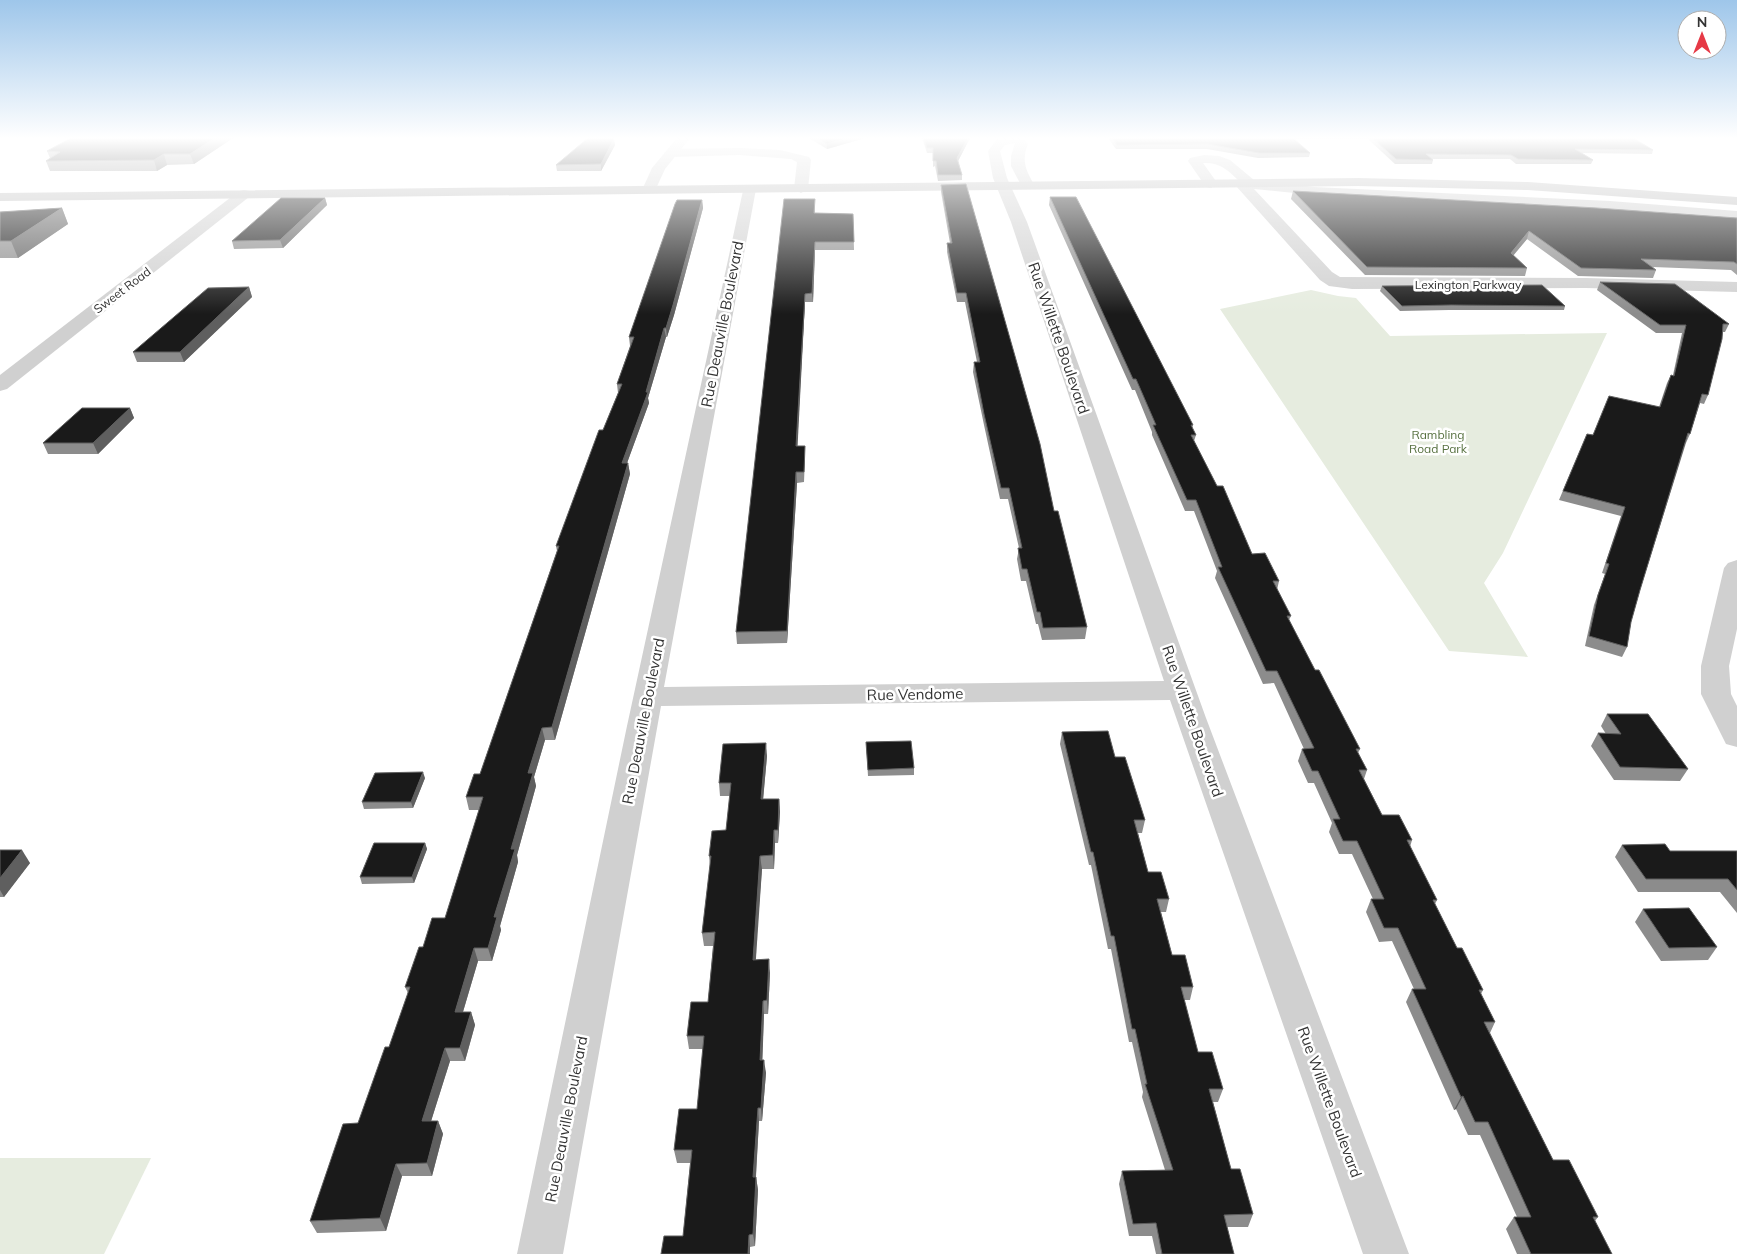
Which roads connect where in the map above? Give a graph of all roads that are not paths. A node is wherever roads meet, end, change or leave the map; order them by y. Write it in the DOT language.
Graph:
graph roads {
  1 [pos="0,197"];
  2 [pos="39,197"];
  3 [pos="241,197"];
  4 [pos="747,197"];
  5 [pos="1017,197"];
  6 [pos="1257,197"];
  7 [pos="1431,197"];
  8 [pos="1684,197"];
  9 [pos="1737,201"];
  10 [pos="1737,215"];
  11 [pos="1729,286"];
  12 [pos="1737,300"];
  13 [pos="0,385"];
  14 [pos="1737,568"];
  15 [pos="1181,690"];
  16 [pos="648,697"];
  17 [pos="1737,737"];
  18 [pos="540,1254"];
  19 [pos="1386,1254"];
  1 -- 2 [label="main road"];
  3 -- 13 [label="street, Sweet Road"];
  4 -- 16 [label="street, Rue Deauville Boulevard"];
  5 -- 15 [label="street, Rue Willette Boulevard"];
  6 -- 11 [label="street, Lexington Parkway"];
  7 -- 10 [label="street"];
  8 -- 9 [label="main road"];
  11 -- 12 [label="street"];
  14 -- 17 [label="street"];
  15 -- 16 [label="street, Rue Vendome"];
  15 -- 19 [label="street, Rue Willette Boulevard"];
  16 -- 18 [label="street, Rue Deauville Boulevard"];
}
